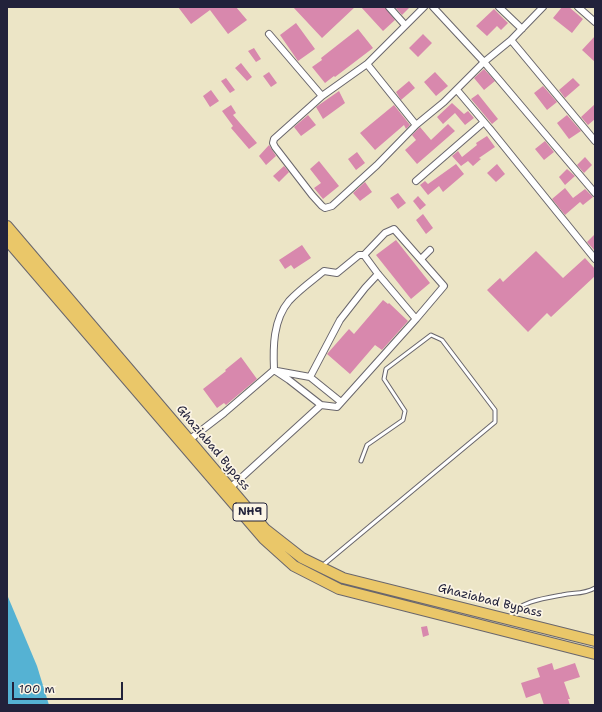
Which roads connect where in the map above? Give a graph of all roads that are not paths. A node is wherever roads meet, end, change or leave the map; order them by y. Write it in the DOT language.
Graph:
graph roads {
  1 [pos="389,7"];
  2 [pos="424,7"];
  3 [pos="433,7"];
  4 [pos="499,7"];
  5 [pos="543,7"];
  6 [pos="578,7"];
  7 [pos="595,22"];
  8 [pos="406,25"];
  9 [pos="522,29"];
  10 [pos="269,34"];
  11 [pos="511,40"];
  12 [pos="484,62"];
  13 [pos="367,64"];
  14 [pos="457,90"];
  15 [pos="322,96"];
  16 [pos="484,122"];
  17 [pos="416,125"];
  18 [pos="595,141"];
  19 [pos="416,181"];
  20 [pos="595,193"];
  21 [pos="7,226"];
  22 [pos="7,240"];
  23 [pos="430,250"];
  24 [pos="364,255"];
  25 [pos="421,259"];
  26 [pos="595,259"];
  27 [pos="378,274"];
  28 [pos="416,319"];
  29 [pos="274,370"];
  30 [pos="310,377"];
  31 [pos="341,402"];
  32 [pos="321,405"];
  33 [pos="156,407"];
  34 [pos="189,440"];
  35 [pos="361,461"];
  36 [pos="230,488"];
  37 [pos="321,567"];
  38 [pos="595,588"];
  39 [pos="508,620"];
  40 [pos="595,641"];
  41 [pos="595,654"];
  1 -- 8 [label="street"];
  2 -- 8 [label="street"];
  3 -- 12 [label="street"];
  4 -- 9 [label="street"];
  5 -- 9 [label="street"];
  6 -- 7 [label="street"];
  8 -- 13 [label="street"];
  9 -- 11 [label="street"];
  10 -- 15 [label="street"];
  11 -- 12 [label="street"];
  11 -- 18 [label="street"];
  12 -- 14 [label="street"];
  12 -- 20 [label="street"];
  13 -- 15 [label="street"];
  13 -- 17 [label="street"];
  14 -- 16 [label="street"];
  14 -- 17 [label="street"];
  15 -- 17 [label="street"];
  16 -- 19 [label="street"];
  16 -- 26 [label="street"];
  21 -- 33 [label="highway, Ghaziabad Bypass / NH9"];
  22 -- 33 [label="highway, Ghaziabad Bypass / NH9"];
  23 -- 25 [label="street"];
  24 -- 25 [label="street"];
  24 -- 27 [label="street"];
  24 -- 29 [label="street"];
  25 -- 28 [label="street"];
  27 -- 28 [label="street"];
  27 -- 30 [label="street"];
  28 -- 31 [label="street"];
  29 -- 30 [label="street"];
  29 -- 32 [label="street"];
  29 -- 34 [label="street"];
  30 -- 31 [label="street"];
  31 -- 32 [label="street"];
  32 -- 36 [label="street"];
  33 -- 34 [label="highway, Ghaziabad Bypass / NH9"];
  33 -- 41 [label="highway, Ghaziabad Bypass / NH9"];
  34 -- 36 [label="highway, Ghaziabad Bypass / NH9"];
  35 -- 37 [label="lane"];
  36 -- 37 [label="highway, Ghaziabad Bypass / NH9"];
  37 -- 39 [label="highway, Ghaziabad Bypass / NH9"];
  38 -- 39 [label="lane"];
  39 -- 40 [label="highway, Ghaziabad Bypass / NH9"];
}
